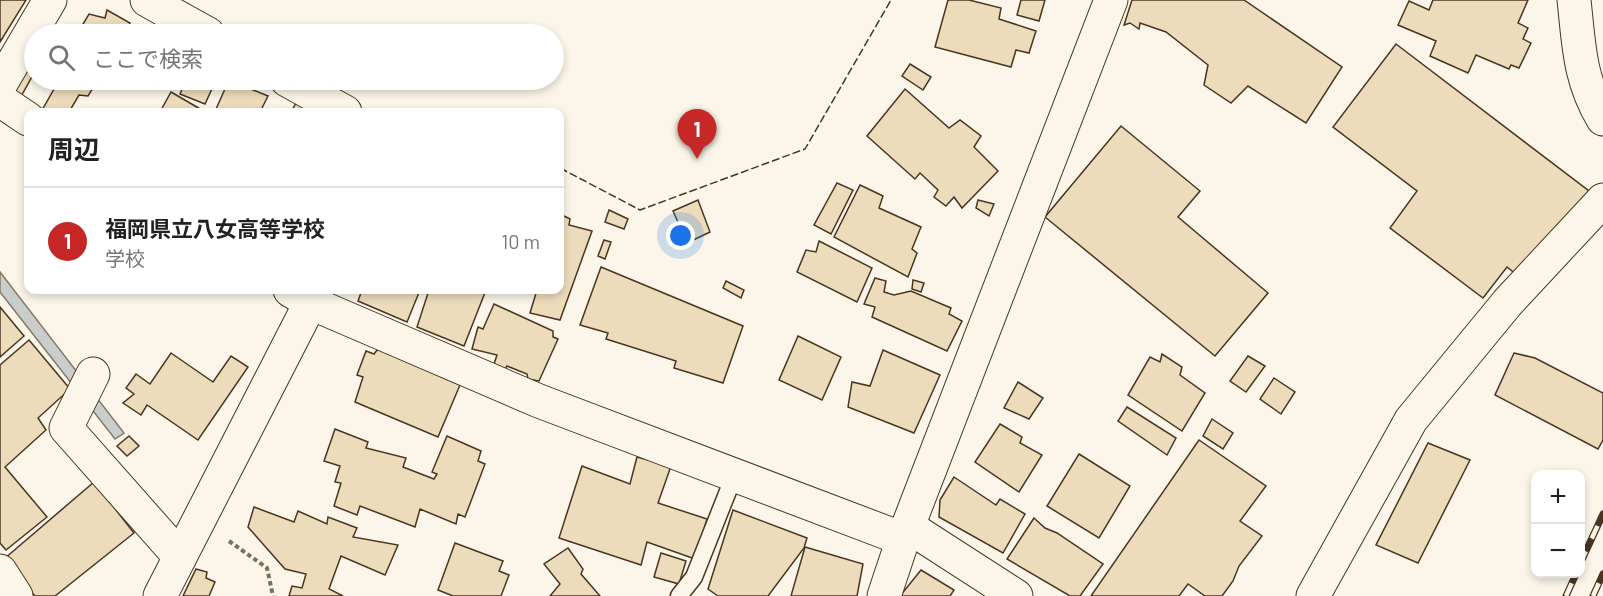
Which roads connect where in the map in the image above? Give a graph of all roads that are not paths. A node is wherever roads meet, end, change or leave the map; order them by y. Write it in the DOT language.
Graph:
graph roads {
  1 [pos="50,0"];
  2 [pos="147,0"];
  3 [pos="1112,0"];
  4 [pos="1574,0"];
  5 [pos="36,24"];
  6 [pos="190,24"];
  7 [pos="24,45"];
  8 [pos="0,86"];
  9 [pos="305,90"];
  10 [pos="0,100"];
  11 [pos="338,108"];
  12 [pos="24,116"];
  13 [pos="1603,119"];
  14 [pos="1603,200"];
  15 [pos="306,294"];
  16 [pos="86,388"];
  17 [pos="735,476"];
  18 [pos="906,533"];
  19 [pos="180,557"];
  20 [pos="0,571"];
  21 [pos="16,596"];
  22 [pos="160,596"];
  23 [pos="679,596"];
  24 [pos="884,596"];
  25 [pos="1016,596"];
  26 [pos="1313,596"];
  1 -- 5 [label="street"];
  2 -- 6 [label="street"];
  3 -- 18 [label="street"];
  4 -- 13 [label="street"];
  7 -- 8 [label="street"];
  9 -- 11 [label="street"];
  10 -- 12 [label="street"];
  14 -- 26 [label="street"];
  15 -- 17 [label="street"];
  15 -- 19 [label="street"];
  16 -- 19 [label="street"];
  17 -- 18 [label="street"];
  17 -- 23 [label="lane"];
  18 -- 24 [label="street"];
  18 -- 25 [label="street"];
  19 -- 22 [label="street"];
  20 -- 21 [label="street"];
}
